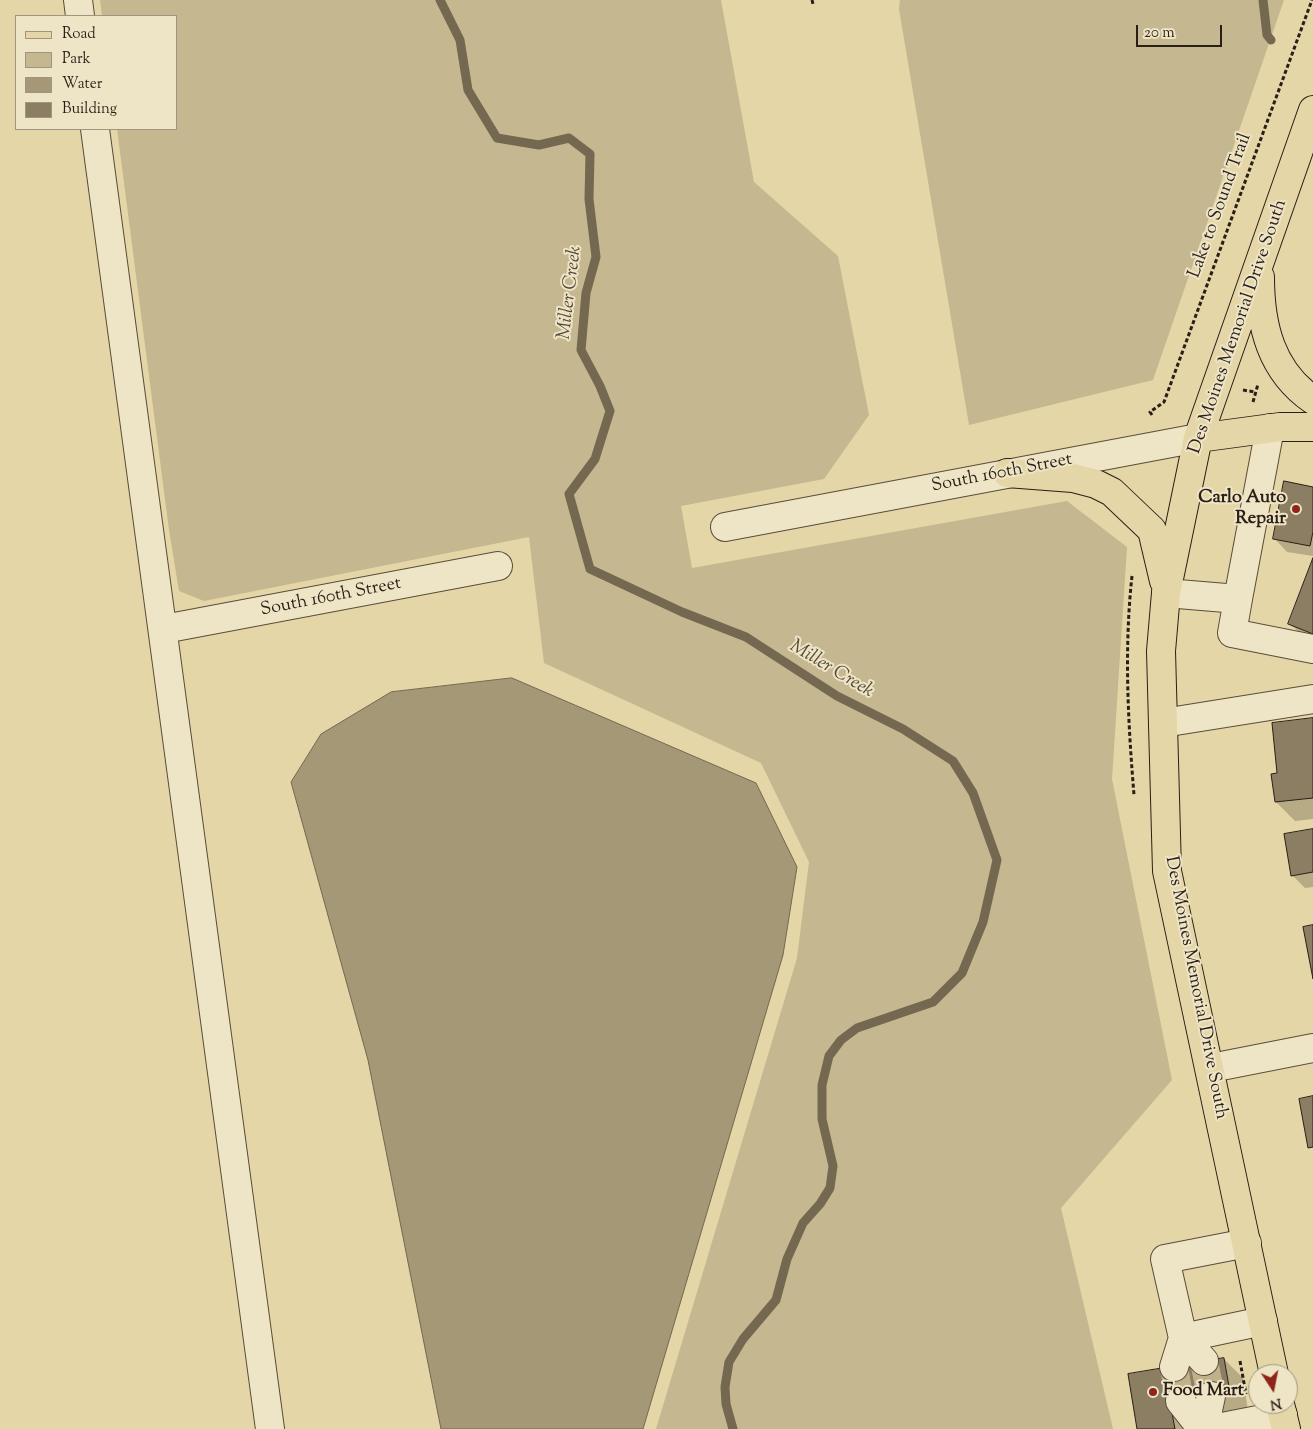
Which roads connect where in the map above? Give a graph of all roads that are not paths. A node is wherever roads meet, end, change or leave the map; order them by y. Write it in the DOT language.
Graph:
graph roads {
  1 [pos="78,0"];
  2 [pos="80,15"];
  3 [pos="1313,110"];
  4 [pos="95,130"];
  5 [pos="1260,261"];
  6 [pos="1313,400"];
  7 [pos="1313,416"];
  8 [pos="1275,427"];
  9 [pos="1313,427"];
  10 [pos="1198,438"];
  11 [pos="1007,473"];
  12 [pos="725,527"];
  13 [pos="498,566"];
  14 [pos="1166,593"];
  15 [pos="1238,599"];
  16 [pos="164,629"];
  17 [pos="1313,650"];
  18 [pos="1313,699"];
  19 [pos="1163,723"];
  20 [pos="1313,1048"];
  21 [pos="1211,1068"];
  22 [pos="1247,1243"];
  23 [pos="1263,1321"];
  24 [pos="1183,1338"];
  25 [pos="1204,1361"];
  26 [pos="1272,1364"];
  27 [pos="1174,1367"];
  28 [pos="1211,1396"];
  29 [pos="1180,1401"];
  30 [pos="1283,1416"];
  31 [pos="270,1429"];
  32 [pos="1203,1429"];
  33 [pos="1212,1429"];
  1 -- 2 [label="street"];
  3 -- 5 [label="main road, Des Moines Memorial Drive South"];
  4 -- 16 [label="street"];
  5 -- 6 [label="main road"];
  5 -- 10 [label="main road, Des Moines Memorial Drive South"];
  7 -- 8 [label="main road, South 160th Street"];
  8 -- 9 [label="main road, South 160th Street"];
  8 -- 10 [label="main road, South 160th Street"];
  8 -- 15 [label="street"];
  10 -- 11 [label="street, South 160th Street"];
  10 -- 14 [label="main road, Des Moines Memorial Drive South"];
  11 -- 12 [label="street, South 160th Street"];
  11 -- 14 [label="main road"];
  13 -- 16 [label="street, South 160th Street"];
  14 -- 15 [label="street"];
  14 -- 19 [label="main road, Des Moines Memorial Drive South"];
  15 -- 17 [label="street"];
  16 -- 31 [label="street"];
  18 -- 19 [label="street"];
  19 -- 21 [label="main road, Des Moines Memorial Drive South"];
  20 -- 21 [label="street"];
  21 -- 22 [label="main road, Des Moines Memorial Drive South"];
  22 -- 23 [label="main road, Des Moines Memorial Drive South"];
  22 -- 24 [label="street"];
  23 -- 24 [label="street"];
  23 -- 26 [label="main road, Des Moines Memorial Drive South"];
  24 -- 25 [label="street"];
  24 -- 27 [label="street"];
  28 -- 32 [label="street"];
  29 -- 32 [label="street"];
  30 -- 33 [label="street"];
}
